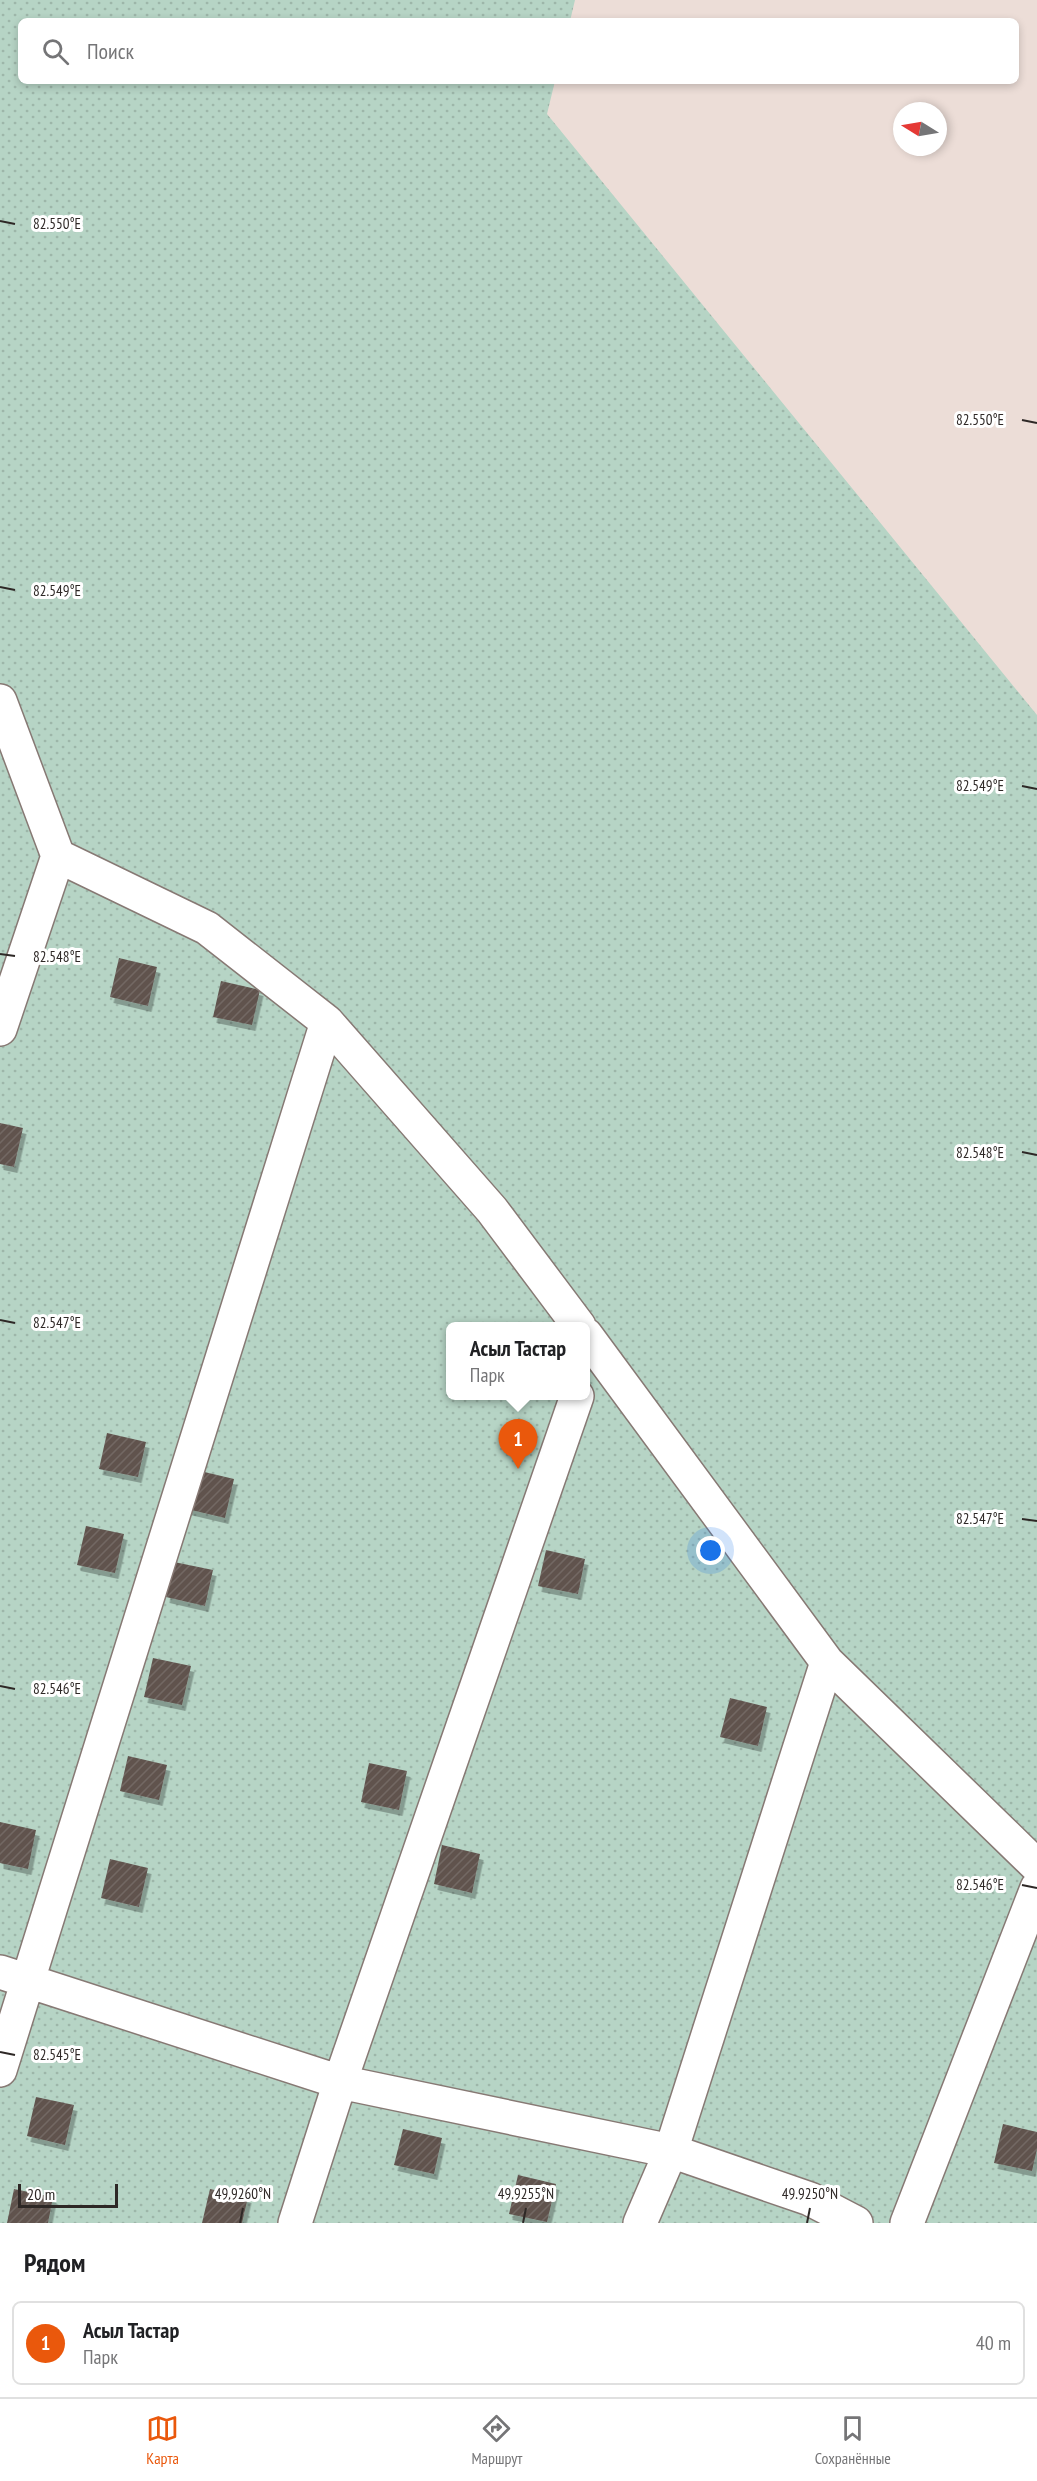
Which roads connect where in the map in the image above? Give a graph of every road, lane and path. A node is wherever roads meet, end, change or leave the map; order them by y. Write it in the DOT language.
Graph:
graph roads {
  1 [pos="0,701"];
  2 [pos="58,856"];
  3 [pos="327,1022"];
  4 [pos="0,1029"];
  5 [pos="570,1322"];
  6 [pos="590,1350"];
  7 [pos="575,1400"];
  8 [pos="827,1662"];
  9 [pos="1037,1866"];
  10 [pos="1037,1888"];
  11 [pos="14,1977"];
  12 [pos="0,2070"];
  13 [pos="340,2082"];
  14 [pos="670,2151"];
  15 [pos="295,2223"];
  16 [pos="640,2223"];
  17 [pos="856,2223"];
  18 [pos="907,2223"];
  1 -- 2 [label="street"];
  2 -- 3 [label="street"];
  2 -- 4 [label="street"];
  3 -- 5 [label="street"];
  3 -- 11 [label="street"];
  6 -- 8 [label="street"];
  7 -- 13 [label="street"];
  8 -- 9 [label="street"];
  8 -- 14 [label="street"];
  10 -- 18 [label="street"];
  11 -- 12 [label="street"];
  11 -- 13 [label="street"];
  13 -- 14 [label="street"];
  13 -- 15 [label="street"];
  14 -- 16 [label="street"];
  14 -- 17 [label="street"];
}
